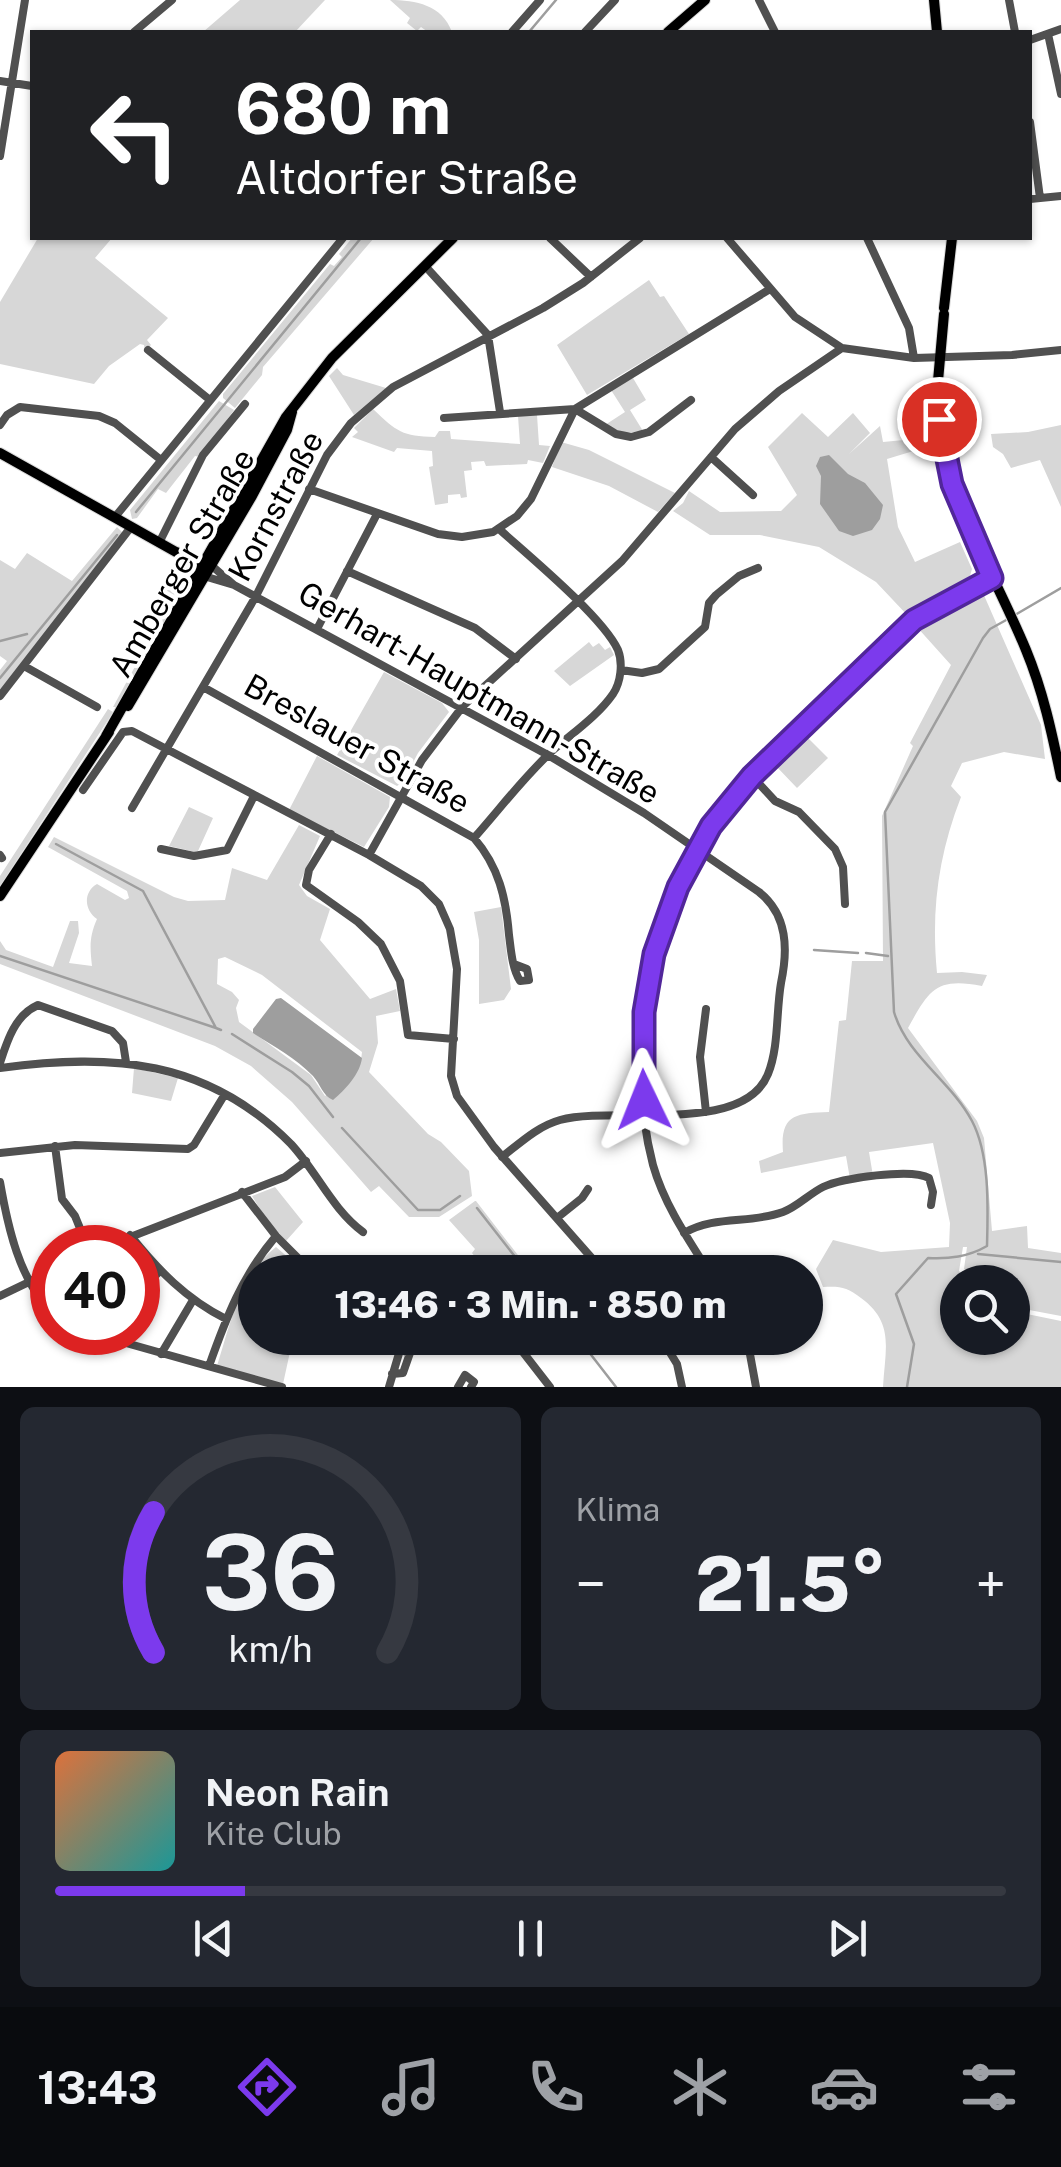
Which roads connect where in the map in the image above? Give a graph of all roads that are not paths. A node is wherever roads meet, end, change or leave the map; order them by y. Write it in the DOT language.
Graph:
graph roads {
  1 [pos="25,0"];
  2 [pos="172,0"];
  3 [pos="540,0"];
  4 [pos="615,0"];
  5 [pos="703,0"];
  6 [pos="759,0"];
  7 [pos="934,0"];
  8 [pos="1009,0"];
  9 [pos="690,5"];
  10 [pos="1061,29"];
  11 [pos="136,30"];
  12 [pos="514,30"];
  13 [pos="587,30"];
  14 [pos="670,30"];
  15 [pos="774,30"];
  16 [pos="938,30"];
  17 [pos="1015,30"];
  18 [pos="1048,34"];
  19 [pos="1032,39"];
  20 [pos="5,81"];
  21 [pos="30,86"];
  22 [pos="1061,94"];
  23 [pos="1032,137"];
  24 [pos="0,151"];
  25 [pos="1061,196"];
  26 [pos="1040,198"];
  27 [pos="1032,199"];
  28 [pos="341,240"];
  29 [pos="452,240"];
  30 [pos="552,240"];
  31 [pos="637,240"];
  32 [pos="729,240"];
  33 [pos="867,240"];
  34 [pos="952,240"];
  35 [pos="426,267"];
  36 [pos="591,277"];
  37 [pos="770,288"];
  38 [pos="488,335"];
  39 [pos="842,348"];
  40 [pos="148,350"];
  41 [pos="1061,350"];
  42 [pos="940,357"];
  43 [pos="914,358"];
  44 [pos="210,400"];
  45 [pos="691,400"];
  46 [pos="245,404"];
  47 [pos="575,409"];
  48 [pos="500,412"];
  49 [pos="444,418"];
  50 [pos="0,424"];
  51 [pos="0,453"];
  52 [pos="711,457"];
  53 [pos="162,460"];
  54 [pos="310,489"];
  55 [pos="753,495"];
  56 [pos="377,514"];
  57 [pos="115,518"];
  58 [pos="131,527"];
  59 [pos="499,529"];
  60 [pos="159,543"];
  61 [pos="758,568"];
  62 [pos="205,569"];
  63 [pos="347,571"];
  64 [pos="992,578"];
  65 [pos="256,596"];
  66 [pos="578,603"];
  67 [pos="317,629"];
  68 [pos="516,659"];
  69 [pos="24,666"];
  70 [pos="621,670"];
  71 [pos="203,687"];
  72 [pos="0,696"];
  73 [pos="464,706"];
  74 [pos="97,707"];
  75 [pos="168,749"];
  76 [pos="548,755"];
  77 [pos="752,776"];
  78 [pos="1061,777"];
  79 [pos="83,790"];
  80 [pos="254,796"];
  81 [pos="402,796"];
  82 [pos="132,808"];
  83 [pos="331,834"];
  84 [pos="474,838"];
  85 [pos="162,849"];
  86 [pos="696,850"];
  87 [pos="369,855"];
  88 [pos="0,896"];
  89 [pos="844,904"];
  90 [pos="514,964"];
  91 [pos="706,1010"];
  92 [pos="454,1039"];
  93 [pos="126,1062"];
  94 [pos="0,1066"];
  95 [pos="225,1094"];
  96 [pos="706,1112"];
  97 [pos="646,1113"];
  98 [pos="56,1146"];
  99 [pos="0,1152"];
  100 [pos="502,1157"];
  101 [pos="306,1161"];
  102 [pos="0,1182"];
  103 [pos="588,1189"];
  104 [pos="242,1192"];
  105 [pos="931,1205"];
  106 [pos="557,1218"];
  107 [pos="79,1225"];
  108 [pos="158,1225"];
  109 [pos="363,1232"];
  110 [pos="684,1233"];
  111 [pos="276,1236"];
  112 [pos="295,1255"];
  113 [pos="589,1255"];
  114 [pos="698,1255"];
  115 [pos="160,1271"];
  116 [pos="29,1282"];
  117 [pos="0,1296"];
  118 [pos="193,1300"];
  119 [pos="226,1319"];
  120 [pos="161,1354"];
  121 [pos="525,1355"];
  122 [pos="671,1355"];
  123 [pos="750,1355"];
  124 [pos="209,1366"];
  125 [pos="392,1374"];
  126 [pos="246,1377"];
  127 [pos="243,1387"];
  128 [pos="282,1387"];
  129 [pos="388,1387"];
  130 [pos="458,1387"];
  131 [pos="471,1387"];
  132 [pos="550,1387"];
  133 [pos="682,1387"];
  134 [pos="756,1387"];
  1 -- 20 [label="street"];
  2 -- 11 [label="street"];
  3 -- 12 [label="street"];
  4 -- 13 [label="street"];
  5 -- 9 [label="main road"];
  6 -- 15 [label="street"];
  7 -- 16 [label="main road"];
  8 -- 17 [label="street"];
  9 -- 14 [label="main road"];
  10 -- 18 [label="street"];
  18 -- 19 [label="street"];
  18 -- 22 [label="street"];
  20 -- 21 [label="street"];
  20 -- 24 [label="street"];
  23 -- 26 [label="street"];
  25 -- 26 [label="street"];
  26 -- 27 [label="street"];
  28 -- 44 [label="street"];
  29 -- 35 [label="main road, Amberger Straße"];
  30 -- 36 [label="street"];
  31 -- 36 [label="street, Kornstraße"];
  32 -- 37 [label="street"];
  33 -- 43 [label="street"];
  34 -- 42 [label="main road"];
  35 -- 38 [label="street"];
  35 -- 62 [label="main road, Amberger Straße"];
  36 -- 38 [label="street, Kornstraße"];
  37 -- 39 [label="street"];
  37 -- 47 [label="street"];
  38 -- 48 [label="street"];
  38 -- 54 [label="street, Kornstraße"];
  39 -- 43 [label="street"];
  39 -- 52 [label="street"];
  40 -- 44 [label="street"];
  41 -- 42 [label="street"];
  42 -- 43 [label="street"];
  42 -- 64 [label="main road"];
  44 -- 53 [label="street"];
  45 -- 47 [label="street"];
  46 -- 60 [label="street"];
  47 -- 48 [label="street"];
  47 -- 59 [label="street"];
  48 -- 49 [label="street"];
  50 -- 53 [label="street"];
  51 -- 57 [label="main road"];
  52 -- 55 [label="street"];
  52 -- 66 [label="street"];
  53 -- 57 [label="street"];
  54 -- 56 [label="street"];
  54 -- 65 [label="street, Kornstraße"];
  56 -- 59 [label="street"];
  56 -- 63 [label="street"];
  57 -- 58 [label="main road"];
  58 -- 60 [label="main road"];
  58 -- 69 [label="street"];
  59 -- 66 [label="street"];
  60 -- 62 [label="main road"];
  61 -- 70 [label="street"];
  62 -- 65 [label="street, Gerhart-Hauptmann-Straße"];
  62 -- 88 [label="main road, Amberger Straße"];
  63 -- 67 [label="street"];
  63 -- 68 [label="street"];
  64 -- 77 [label="street"];
  64 -- 78 [label="main road"];
  65 -- 67 [label="street, Gerhart-Hauptmann-Straße"];
  65 -- 71 [label="street, Kornstraße"];
  66 -- 68 [label="street"];
  66 -- 70 [label="street"];
  67 -- 73 [label="street, Gerhart-Hauptmann-Straße"];
  68 -- 73 [label="street"];
  69 -- 72 [label="street"];
  69 -- 74 [label="street"];
  70 -- 76 [label="street"];
  71 -- 75 [label="street, Kornstraße"];
  71 -- 81 [label="street, Breslauer Straße"];
  73 -- 76 [label="street, Gerhart-Hauptmann-Straße"];
  73 -- 81 [label="street"];
  75 -- 79 [label="street"];
  75 -- 80 [label="street"];
  75 -- 82 [label="street, Kornstraße"];
  76 -- 84 [label="street"];
  76 -- 86 [label="street, Gerhart-Hauptmann-Straße"];
  77 -- 86 [label="street"];
  77 -- 89 [label="street"];
  80 -- 83 [label="street"];
  80 -- 85 [label="street"];
  81 -- 84 [label="street, Breslauer Straße"];
  81 -- 87 [label="street"];
  83 -- 87 [label="street"];
  83 -- 92 [label="street"];
  84 -- 90 [label="street, Breslauer Straße"];
  86 -- 96 [label="street, Gerhart-Hauptmann-Straße"];
  86 -- 97 [label="street"];
  87 -- 92 [label="street"];
  91 -- 96 [label="street"];
  92 -- 100 [label="street"];
  93 -- 94 [label="street"];
  93 -- 94 [label="street"];
  93 -- 95 [label="street"];
  95 -- 98 [label="street"];
  95 -- 101 [label="street"];
  96 -- 97 [label="street, Gerhart-Hauptmann-Straße"];
  97 -- 100 [label="street, Gerhart-Hauptmann-Straße"];
  97 -- 110 [label="street"];
  98 -- 99 [label="street"];
  98 -- 107 [label="street"];
  100 -- 106 [label="street"];
  101 -- 104 [label="street"];
  101 -- 109 [label="street"];
  102 -- 116 [label="street"];
  103 -- 106 [label="street"];
  104 -- 108 [label="street"];
  104 -- 111 [label="street"];
  105 -- 110 [label="street"];
  106 -- 113 [label="street"];
  110 -- 114 [label="street"];
  111 -- 112 [label="street"];
  111 -- 119 [label="street"];
  115 -- 118 [label="street"];
  116 -- 117 [label="street"];
  118 -- 119 [label="street"];
  118 -- 120 [label="street"];
  119 -- 124 [label="street"];
  120 -- 124 [label="street"];
  121 -- 132 [label="street"];
  122 -- 133 [label="street"];
  123 -- 134 [label="street"];
  124 -- 126 [label="street"];
  125 -- 129 [label="street"];
  126 -- 127 [label="street"];
  126 -- 128 [label="street"];
  130 -- 131 [label="street"];
}
